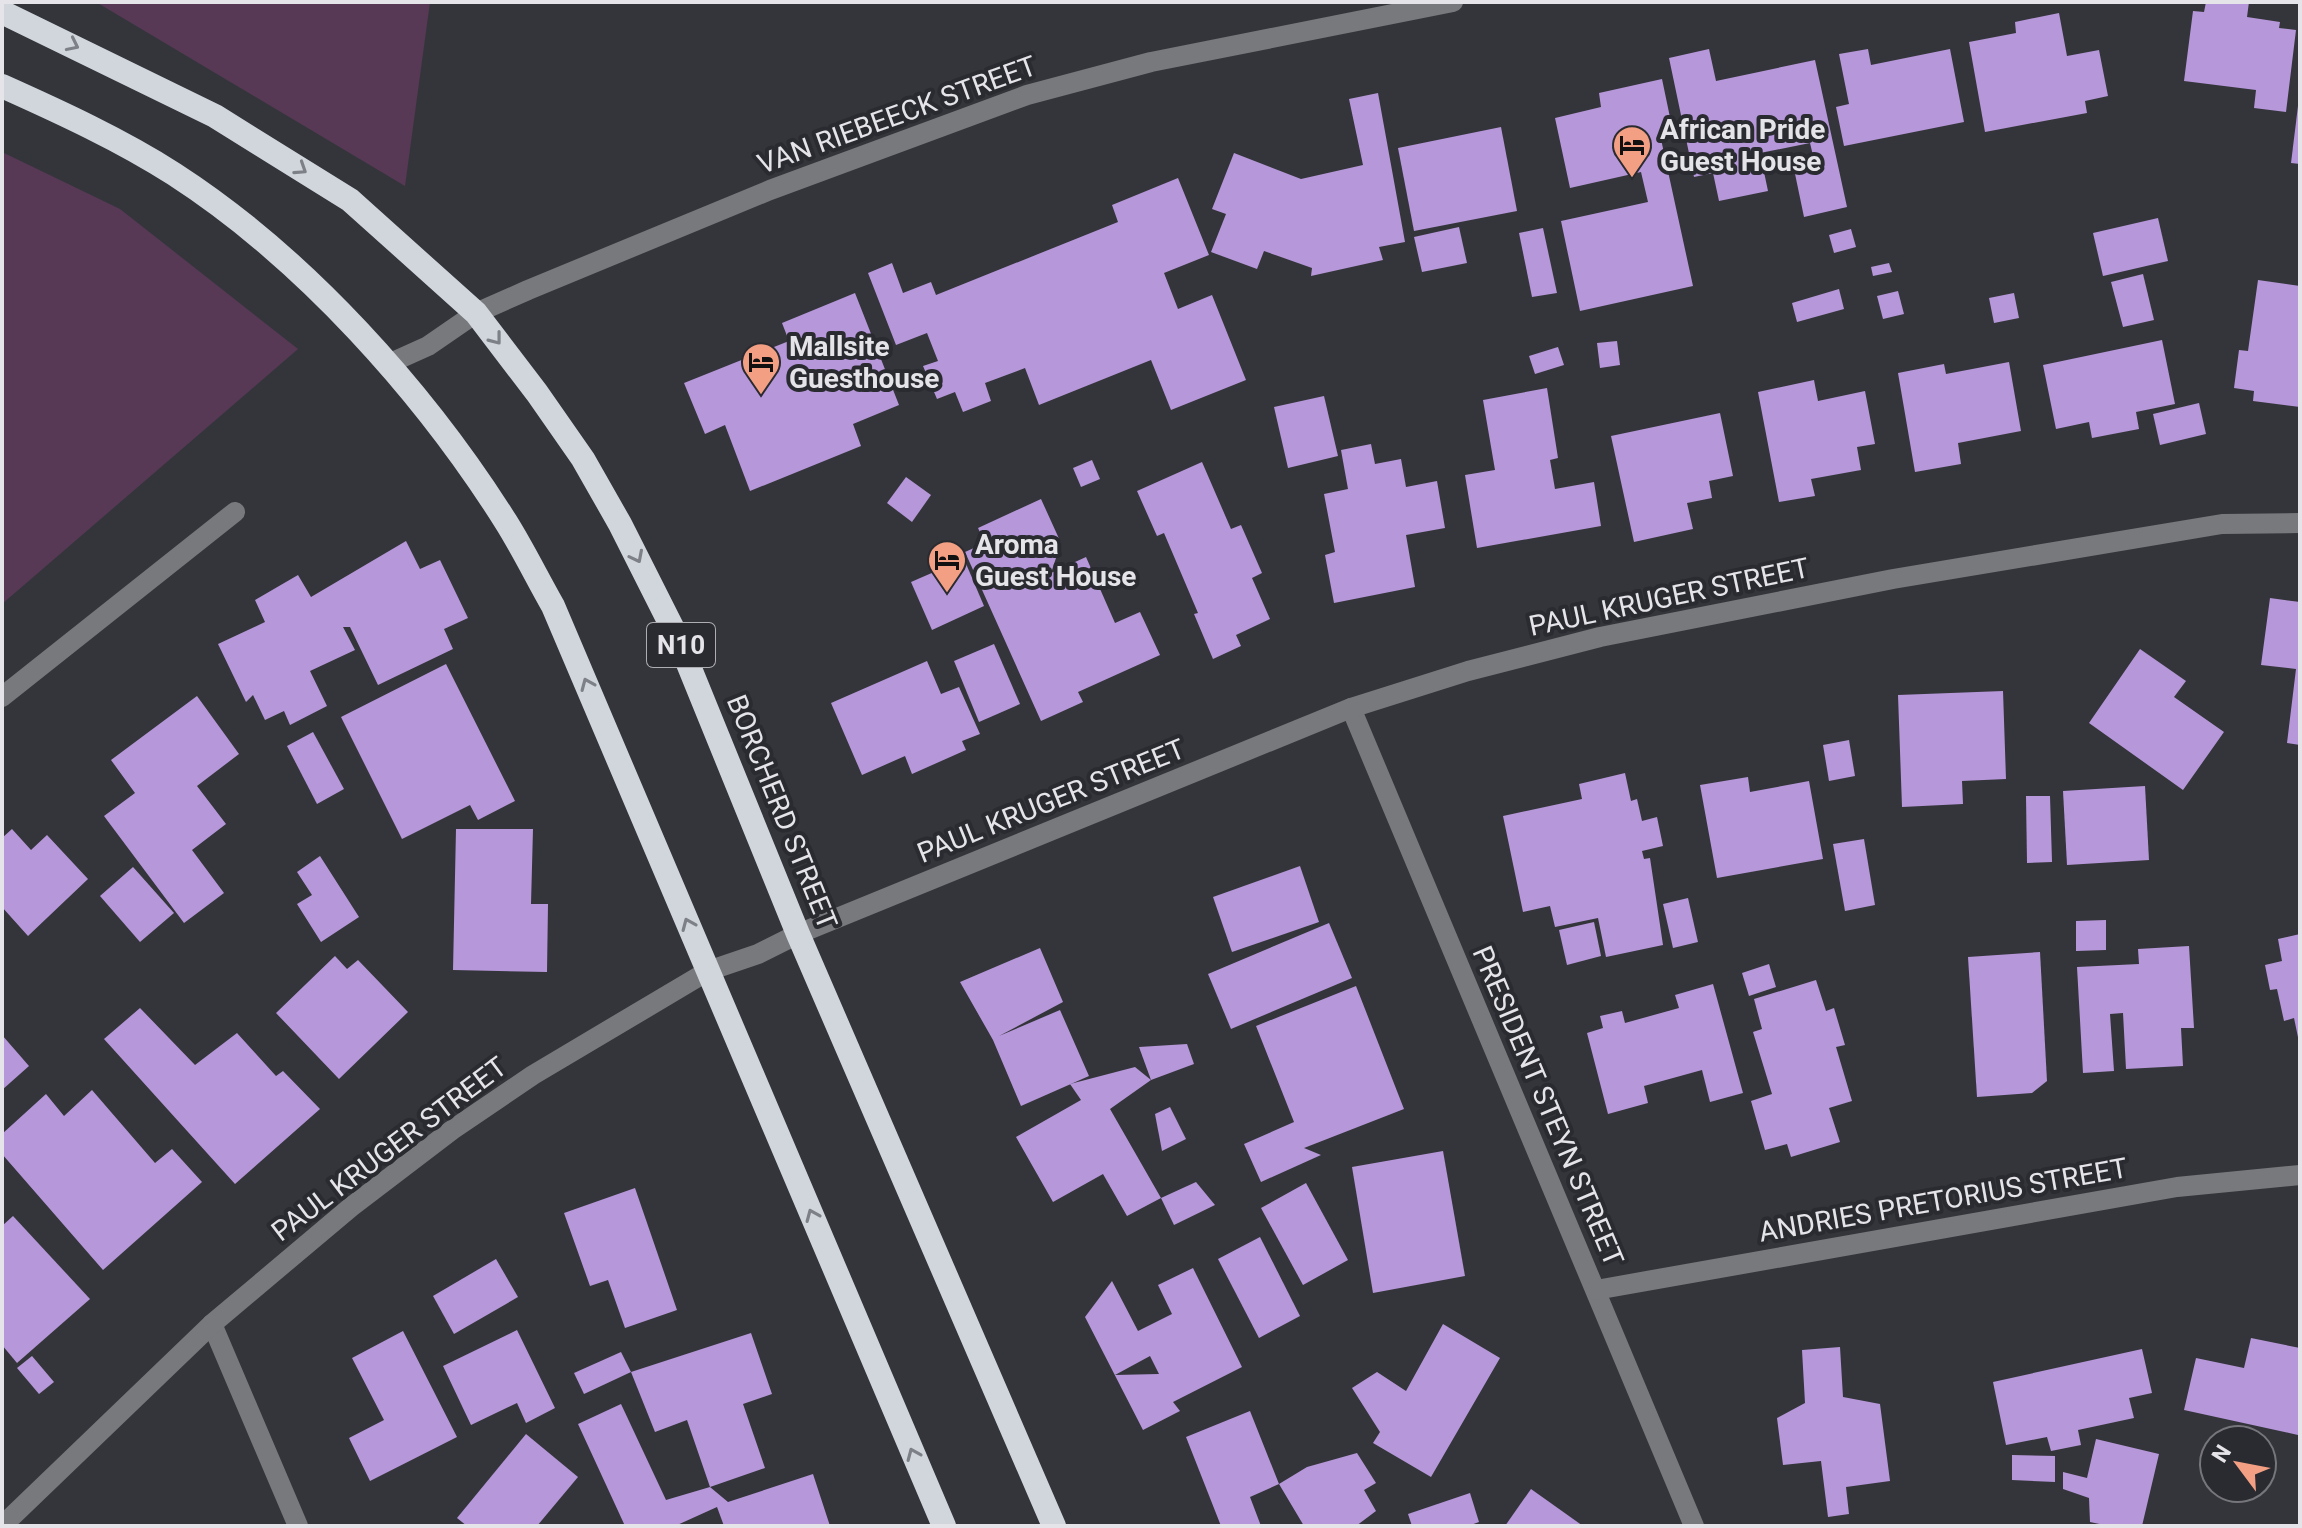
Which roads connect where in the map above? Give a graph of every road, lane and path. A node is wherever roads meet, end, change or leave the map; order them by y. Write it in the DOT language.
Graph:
graph roads {
  1 [pos="1453,2"];
  2 [pos="2,12"];
  3 [pos="2,86"];
  4 [pos="476,313"];
  5 [pos="388,364"];
  6 [pos="235,512"];
  7 [pos="2300,523"];
  8 [pos="2,697"];
  9 [pos="1351,708"];
  10 [pos="798,934"];
  11 [pos="708,971"];
  12 [pos="2300,1175"];
  13 [pos="1596,1290"];
  14 [pos="212,1324"];
  15 [pos="2,1526"];
  16 [pos="298,1526"];
  17 [pos="944,1526"];
  18 [pos="1054,1526"];
  19 [pos="1694,1526"];
  1 -- 4 [label="street, VAN RIEBEECK STREET"];
  2 -- 4 [label="highway, BORCHERD STREET / N10, one-way"];
  3 -- 5 [label="highway"];
  4 -- 5 [label="street, VAN RIEBEECK STREET"];
  4 -- 10 [label="highway, BORCHERD STREET / N10, one-way"];
  11 -- 5 [label="highway, one-way"];
  6 -- 8 [label="street"];
  7 -- 9 [label="street, PAUL KRUGER STREET"];
  9 -- 10 [label="street, PAUL KRUGER STREET"];
  9 -- 13 [label="street, PRESIDENT STEYN STREET"];
  10 -- 11 [label="street, PAUL KRUGER STREET"];
  10 -- 18 [label="highway, BORCHERD STREET / N10"];
  11 -- 14 [label="street, PAUL KRUGER STREET"];
  17 -- 11 [label="highway, one-way"];
  12 -- 13 [label="street, ANDRIES PRETORIUS STREET"];
  13 -- 19 [label="street, PRESIDENT STEYN STREET"];
  14 -- 15 [label="street, PAUL KRUGER STREET"];
  14 -- 16 [label="street"];
}
